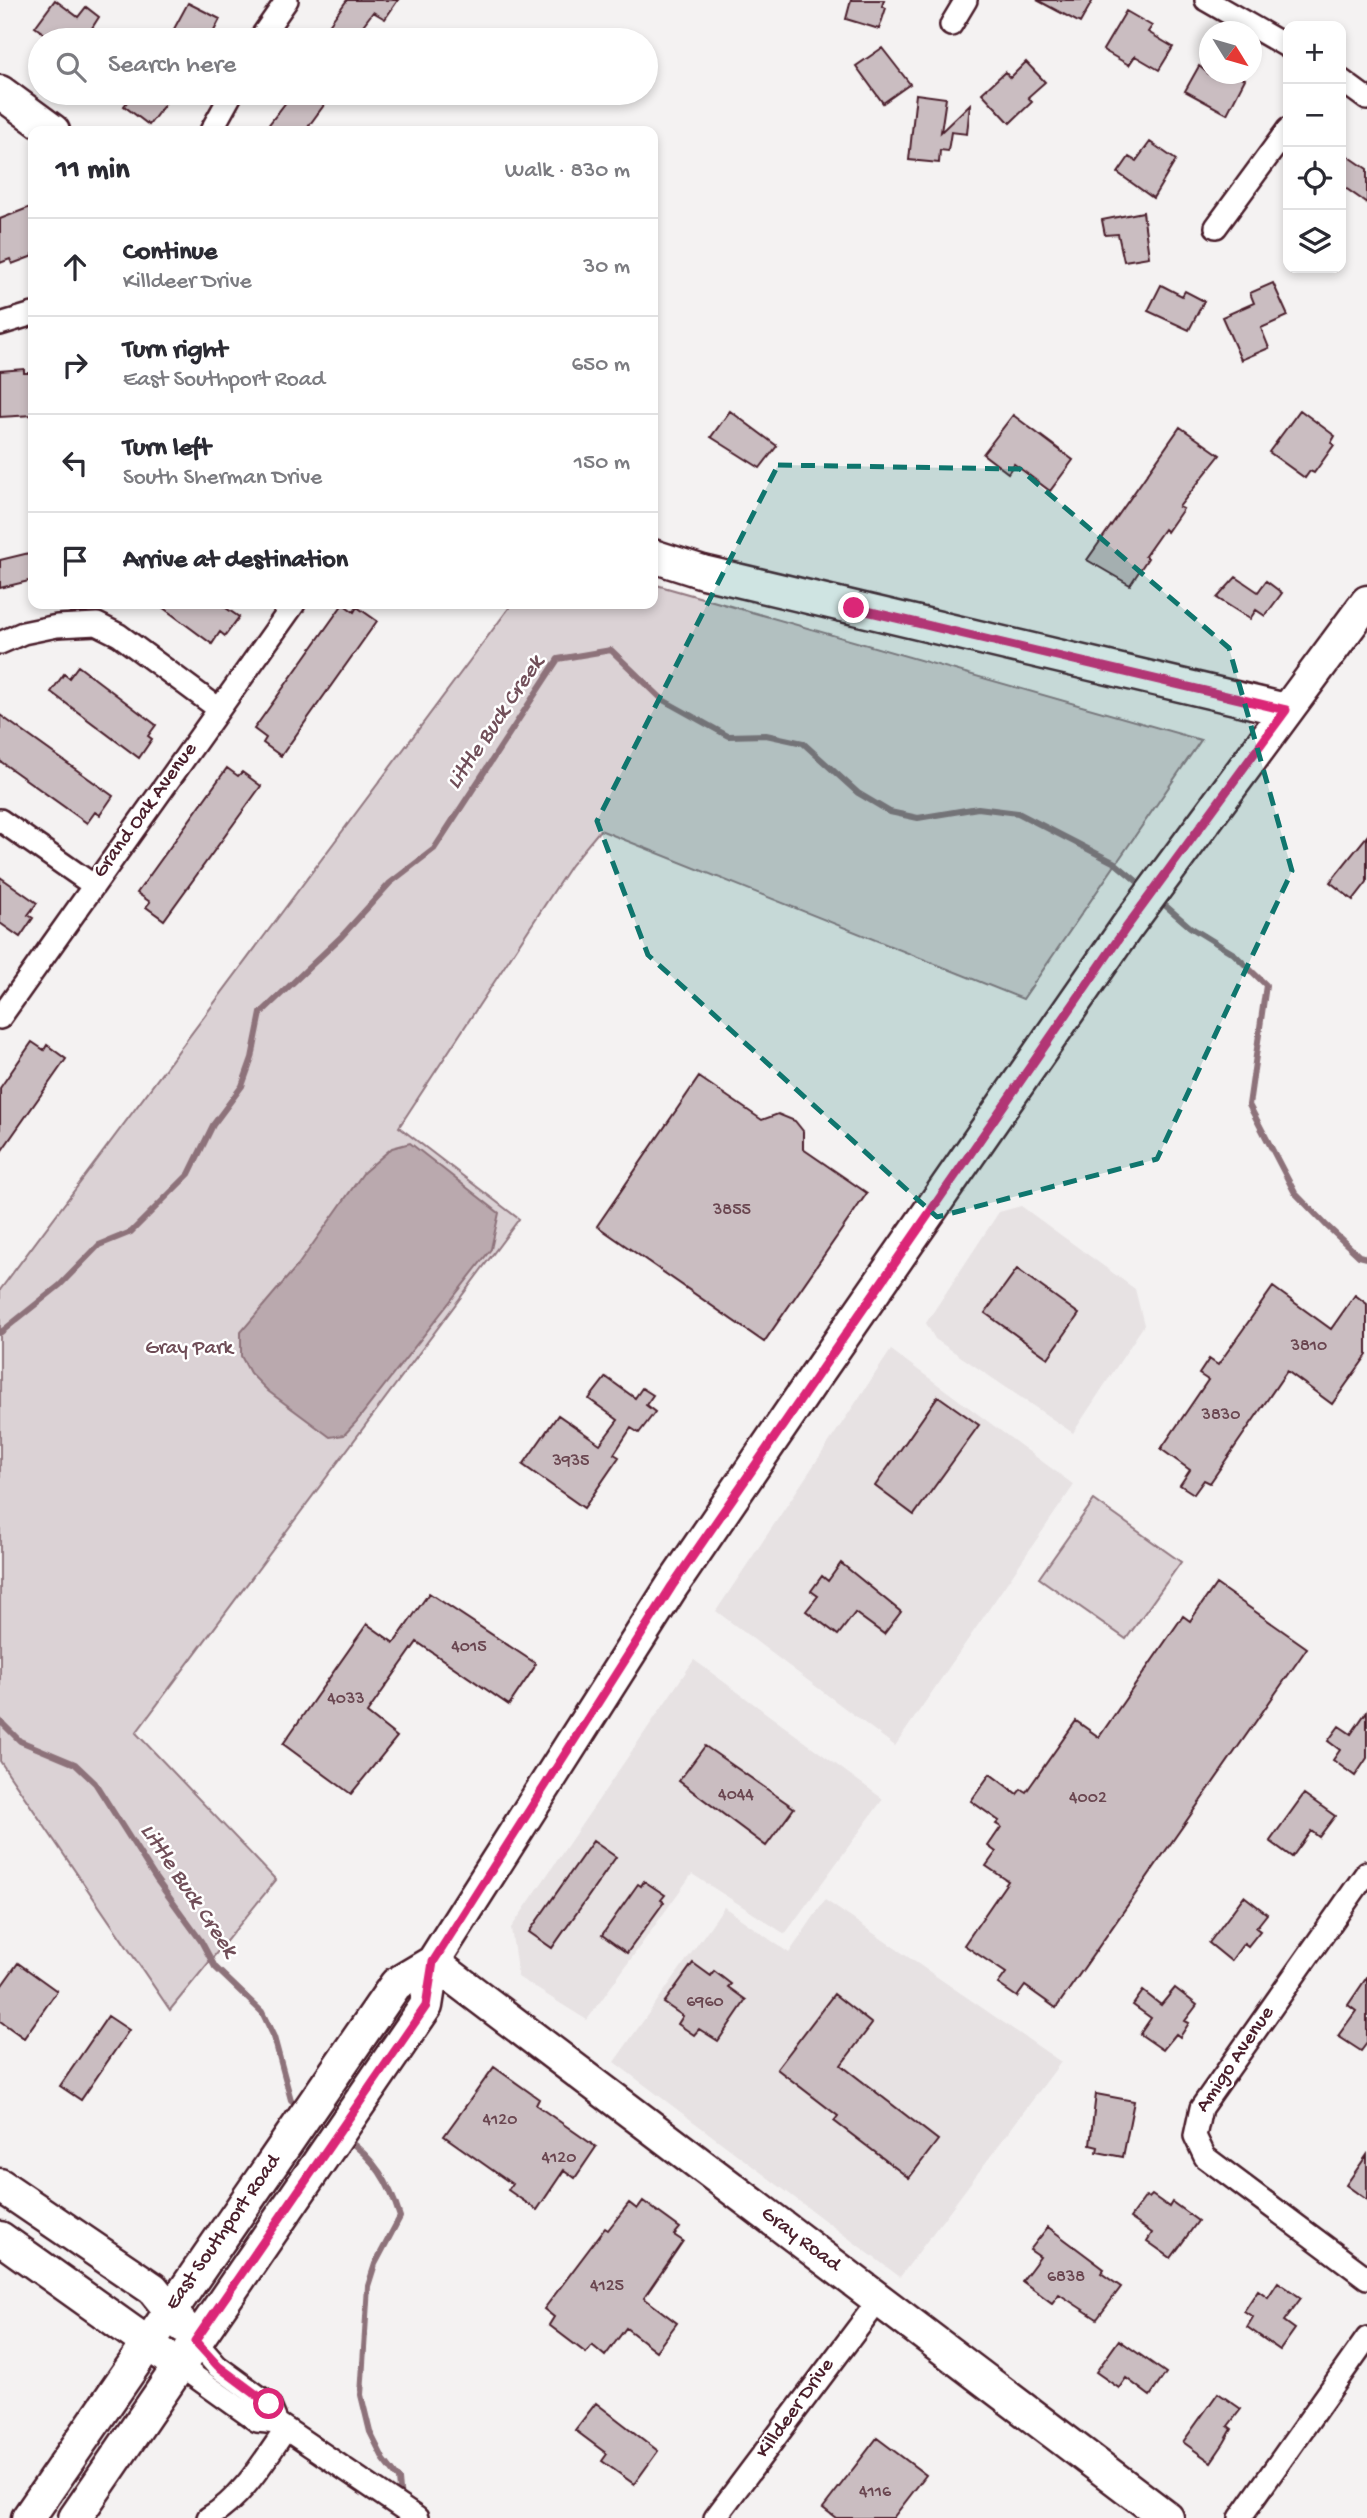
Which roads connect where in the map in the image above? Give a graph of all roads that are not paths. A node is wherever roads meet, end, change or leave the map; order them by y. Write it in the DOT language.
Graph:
graph roads {
  1 [pos="287,0"];
  2 [pos="966,0"];
  3 [pos="1206,0"];
  4 [pos="951,25"];
  5 [pos="267,28"];
  6 [pos="1283,44"];
  7 [pos="1346,84"];
  8 [pos="0,92"];
  9 [pos="1367,99"];
  10 [pos="225,105"];
  11 [pos="46,126"];
  12 [pos="214,126"];
  13 [pos="1283,136"];
  14 [pos="1216,227"];
  15 [pos="28,315"];
  16 [pos="28,322"];
  17 [pos="2,323"];
  18 [pos="658,558"];
  19 [pos="1367,602"];
  20 [pos="290,609"];
  21 [pos="0,643"];
  22 [pos="219,709"];
  23 [pos="1286,710"];
  24 [pos="0,820"];
  25 [pos="93,885"];
  26 [pos="0,1018"];
  27 [pos="1367,1872"];
  28 [pos="433,1962"];
  29 [pos="0,2185"];
  30 [pos="0,2238"];
  31 [pos="1367,2278"];
  32 [pos="879,2300"];
  33 [pos="1367,2338"];
  34 [pos="174,2340"];
  35 [pos="281,2426"];
  36 [pos="28,2518"];
  37 [pos="75,2518"];
  38 [pos="208,2518"];
  39 [pos="416,2518"];
  40 [pos="715,2518"];
  41 [pos="1167,2518"];
  42 [pos="1240,2518"];
  1 -- 5 [label="street"];
  2 -- 4 [label="street"];
  3 -- 6 [label="street"];
  7 -- 9 [label="street"];
  8 -- 11 [label="main road"];
  10 -- 12 [label="street"];
  13 -- 14 [label="street"];
  15 -- 17 [label="street"];
  16 -- 17 [label="street"];
  18 -- 23 [label="main road"];
  19 -- 23 [label="main road, East Southport Road"];
  20 -- 22 [label="street, Grand Oak Avenue"];
  21 -- 22 [label="street"];
  22 -- 25 [label="street, Grand Oak Avenue"];
  23 -- 28 [label="main road, East Southport Road"];
  24 -- 25 [label="street"];
  25 -- 26 [label="street, Grand Oak Avenue"];
  27 -- 31 [label="street, Amigo Avenue"];
  28 -- 32 [label="main road, Gray Road"];
  28 -- 34 [label="main road, East Southport Road"];
  28 -- 34 [label="main road, East Southport Road"];
  29 -- 34 [label="main road"];
  30 -- 34 [label="main road"];
  32 -- 40 [label="street, Killdeer Drive"];
  32 -- 41 [label="main road, Gray Road"];
  33 -- 42 [label="street"];
  34 -- 35 [label="street"];
  34 -- 35 [label="street"];
  34 -- 36 [label="main road, East Southport Road"];
  34 -- 37 [label="main road, East Southport Road"];
  35 -- 38 [label="street"];
  35 -- 39 [label="street"];
}
